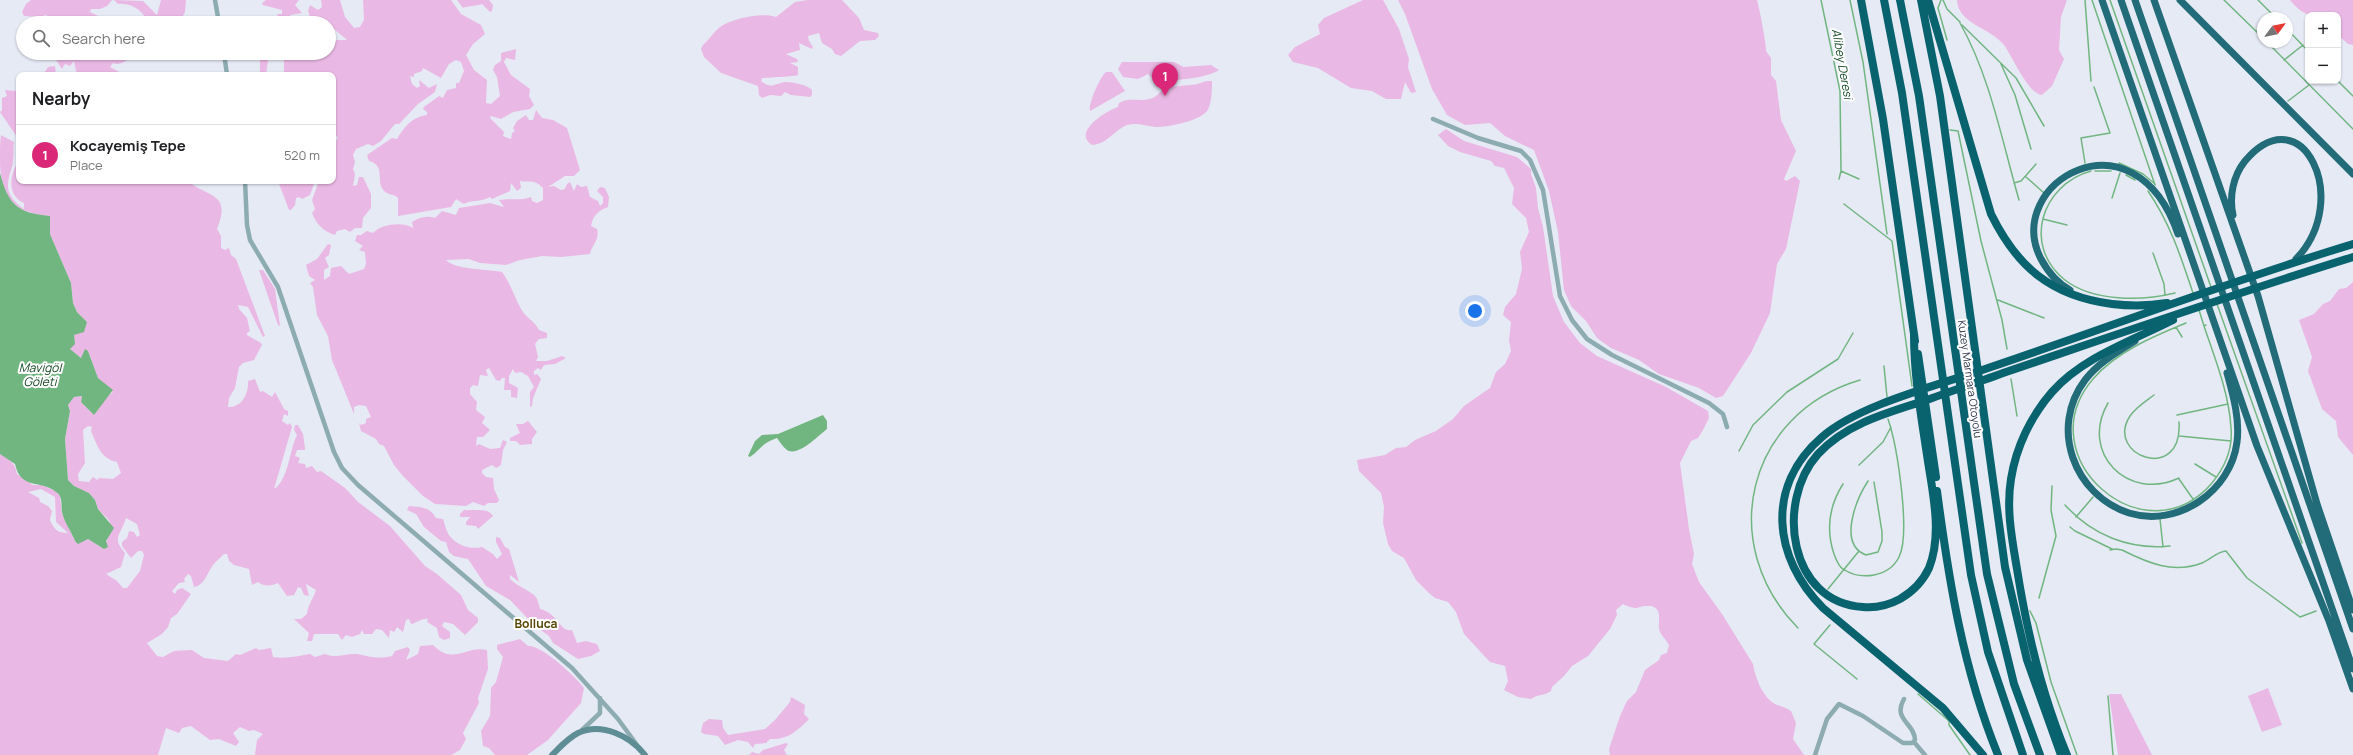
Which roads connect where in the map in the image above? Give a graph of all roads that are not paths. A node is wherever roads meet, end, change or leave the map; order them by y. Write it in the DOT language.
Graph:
graph roads {
  1 [pos="215,0"];
  2 [pos="1861,0"];
  3 [pos="1884,0"];
  4 [pos="1900,0"];
  5 [pos="1921,0"];
  6 [pos="1928,0"];
  7 [pos="2102,0"];
  8 [pos="2121,0"];
  9 [pos="2135,0"];
  10 [pos="2154,0"];
  11 [pos="2180,0"];
  12 [pos="218,16"];
  13 [pos="225,60"];
  14 [pos="227,72"];
  15 [pos="1433,119"];
  16 [pos="2339,172"];
  17 [pos="2353,174"];
  18 [pos="246,184"];
  19 [pos="2353,244"];
  20 [pos="2316,248"];
  21 [pos="2353,257"];
  22 [pos="2246,260"];
  23 [pos="2284,266"];
  24 [pos="2201,283"];
  25 [pos="2191,297"];
  26 [pos="2109,304"];
  27 [pos="2196,309"];
  28 [pos="2159,327"];
  29 [pos="1914,335"];
  30 [pos="2219,336"];
  31 [pos="1727,427"];
  32 [pos="2353,610"];
  33 [pos="2353,629"];
  34 [pos="2353,669"];
  35 [pos="2353,688"];
  36 [pos="600,698"];
  37 [pos="1904,699"];
  38 [pos="579,733"];
  39 [pos="1914,742"];
  40 [pos="640,752"];
  41 [pos="552,755"];
  42 [pos="645,755"];
  43 [pos="1815,755"];
  44 [pos="1926,755"];
  45 [pos="1983,755"];
  46 [pos="1998,755"];
  47 [pos="2022,755"];
  48 [pos="2040,755"];
  49 [pos="2060,755"];
  50 [pos="2067,755"];
  1 -- 12 [label="street"];
  2 -- 29 [label="highway"];
  3 -- 47 [label="highway"];
  4 -- 48 [label="highway, Kuzey Marmara Otoyolu"];
  5 -- 49 [label="highway"];
  6 -- 26 [label="highway"];
  7 -- 24 [label="highway"];
  8 -- 34 [label="highway"];
  9 -- 33 [label="highway"];
  10 -- 22 [label="highway"];
  11 -- 17 [label="highway"];
  13 -- 14 [label="street"];
  15 -- 31 [label="street"];
  16 -- 22 [label="highway"];
  18 -- 36 [label="street"];
  19 -- 23 [label="highway"];
  20 -- 23 [label="highway"];
  21 -- 27 [label="highway"];
  22 -- 32 [label="highway"];
  23 -- 25 [label="highway"];
  24 -- 26 [label="highway"];
  24 -- 30 [label="highway"];
  25 -- 26 [label="highway"];
  25 -- 45 [label="highway"];
  27 -- 28 [label="highway"];
  27 -- 29 [label="highway"];
  28 -- 30 [label="highway"];
  28 -- 50 [label="highway"];
  29 -- 46 [label="highway"];
  30 -- 35 [label="highway"];
  36 -- 38 [label="street"];
  36 -- 40 [label="street"];
  37 -- 39 [label="street"];
  38 -- 40 [label="main road"];
  38 -- 41 [label="main road"];
  39 -- 43 [label="street"];
  39 -- 44 [label="street"];
  40 -- 42 [label="main road"];
}
